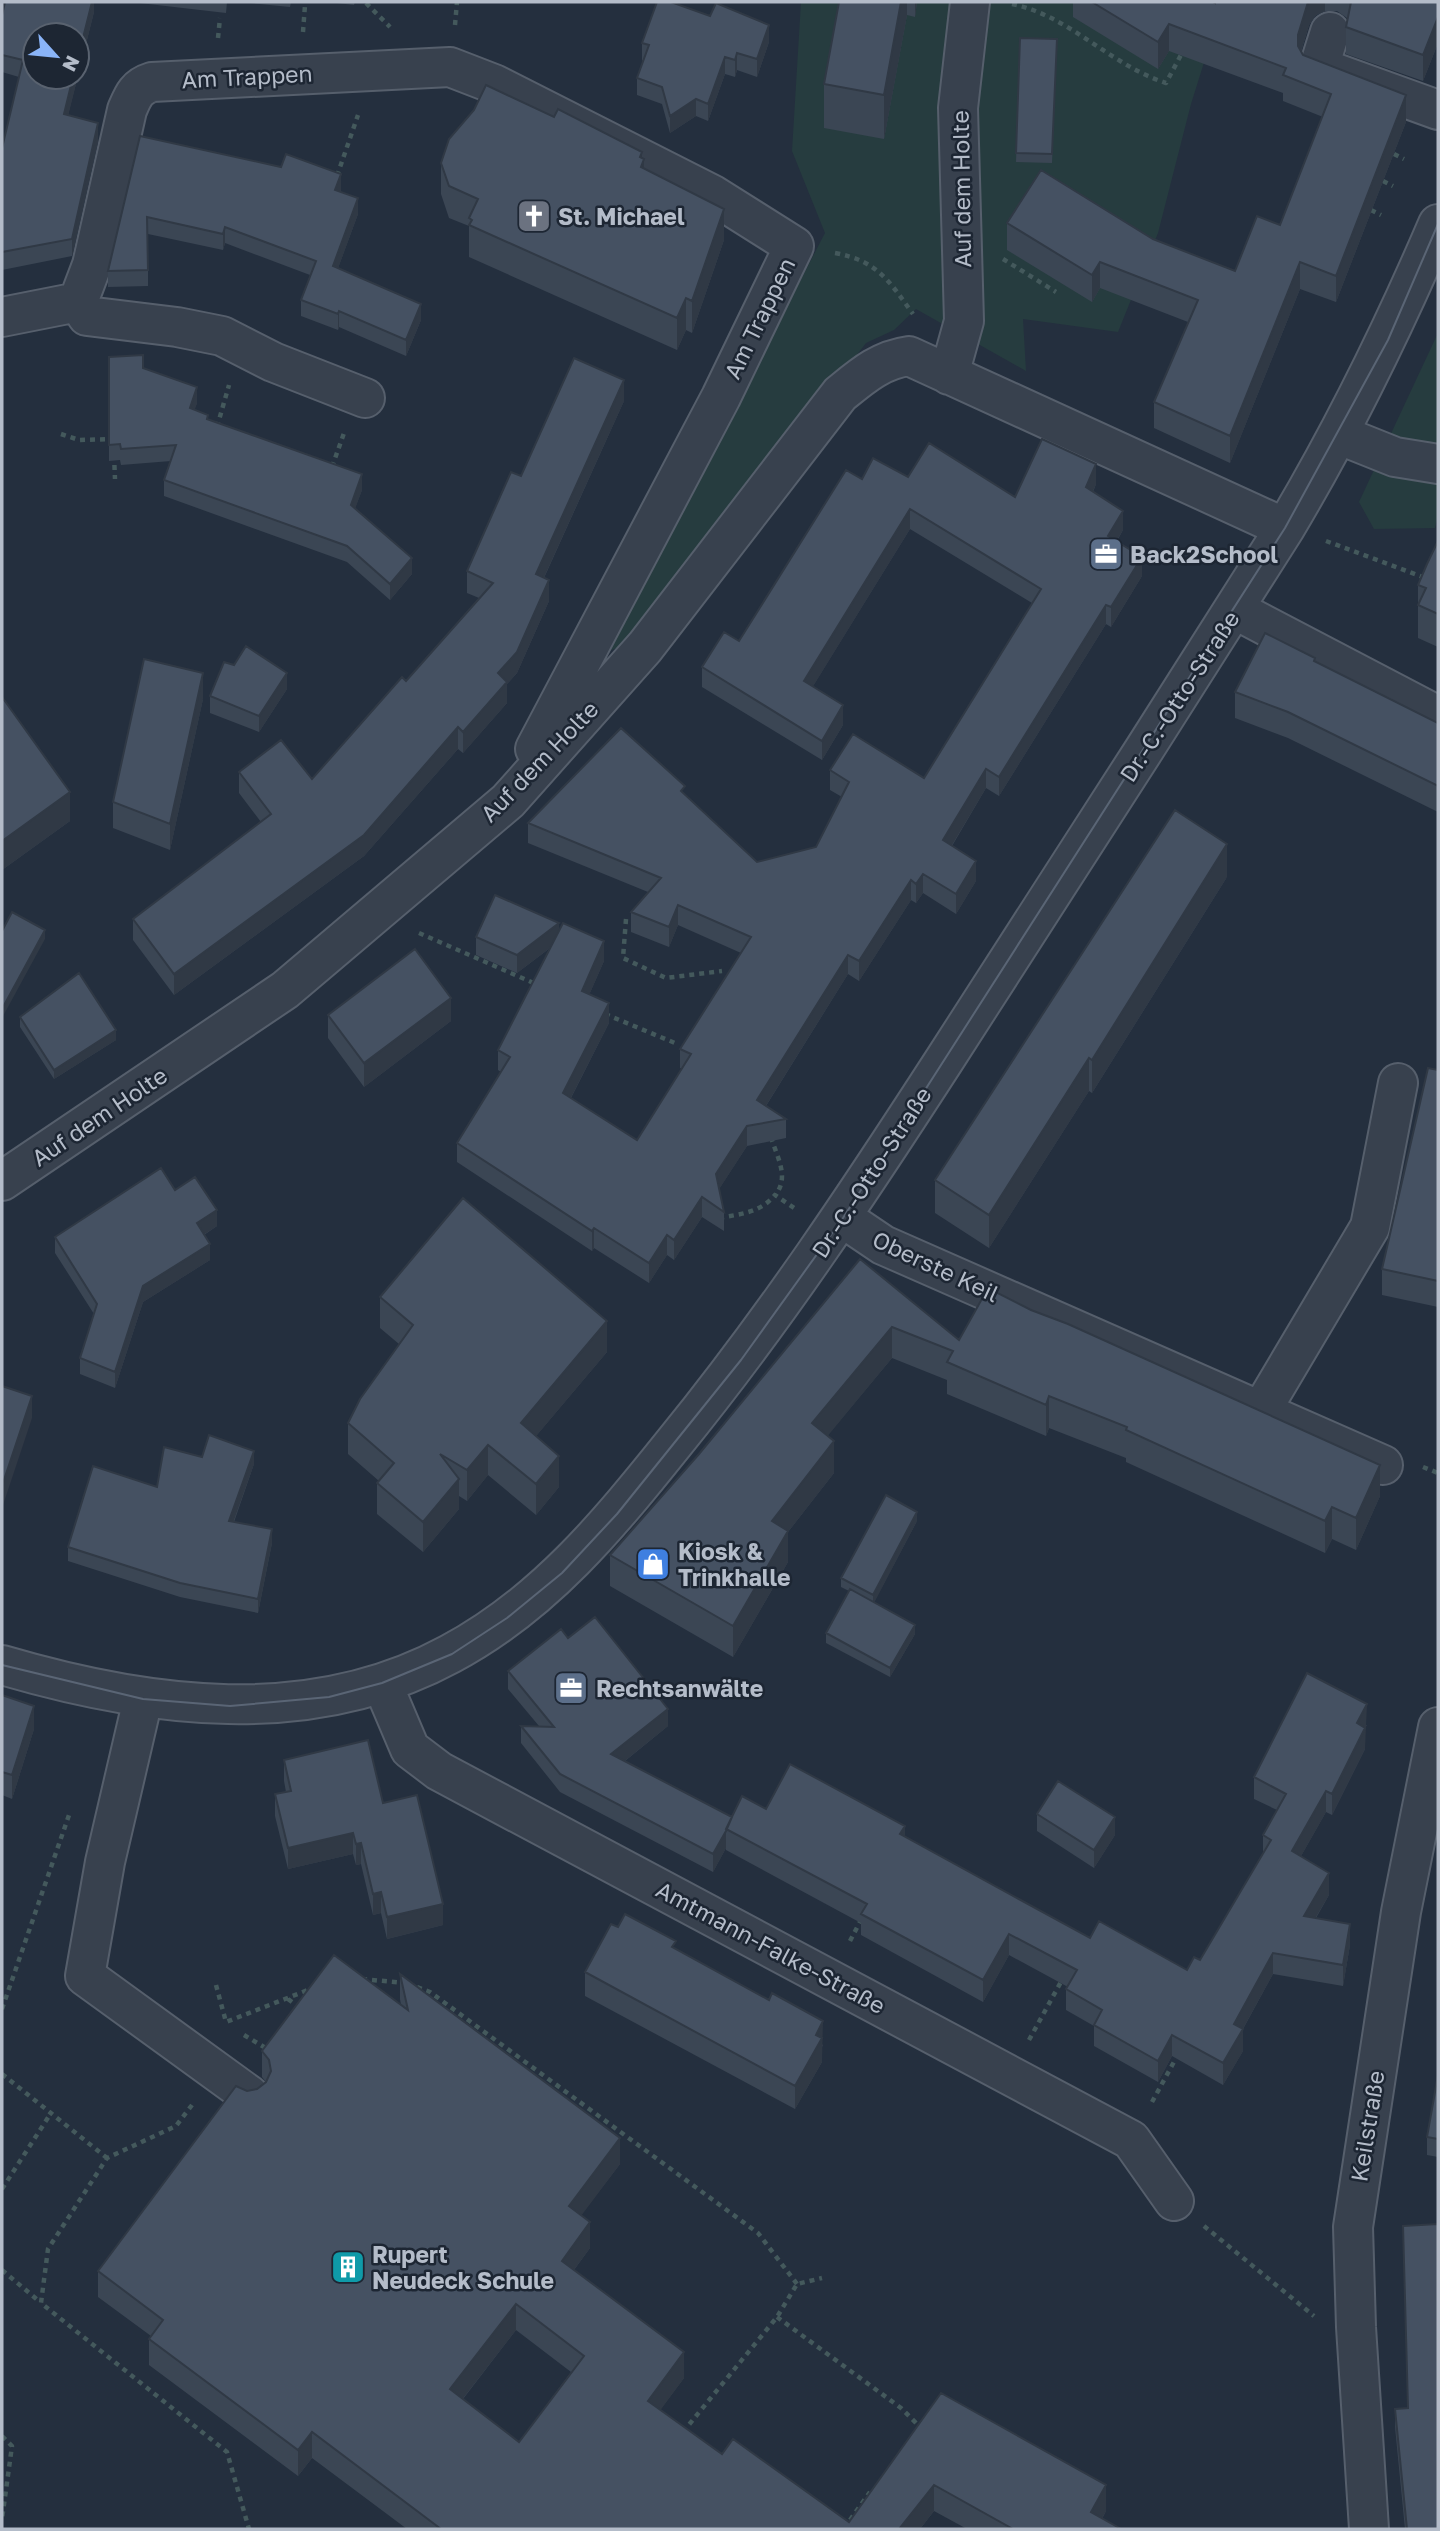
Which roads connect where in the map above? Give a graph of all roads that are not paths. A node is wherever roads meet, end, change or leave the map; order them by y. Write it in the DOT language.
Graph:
graph roads {
  1 [pos="970,2"];
  2 [pos="1331,32"];
  3 [pos="1438,110"];
  4 [pos="1438,224"];
  5 [pos="78,302"];
  6 [pos="2,317"];
  7 [pos="949,375"];
  8 [pos="365,398"];
  9 [pos="1339,435"];
  10 [pos="1438,464"];
  11 [pos="1285,528"];
  12 [pos="1234,609"];
  13 [pos="1438,716"];
  14 [pos="508,801"];
  15 [pos="1398,1083"];
  16 [pos="2,1181"];
  17 [pos="843,1218"];
  18 [pos="1262,1409"];
  19 [pos="1383,1465"];
  20 [pos="2,1665"];
  21 [pos="382,1683"];
  22 [pos="143,1699"];
  23 [pos="1438,1727"];
  24 [pos="249,2095"];
  25 [pos="1174,2201"];
  26 [pos="1369,2529"];
  1 -- 7 [label="street, Auf dem Holte"];
  2 -- 3 [label="street"];
  4 -- 9 [label="street, Dr.-C.-Otto-Straße"];
  5 -- 6 [label="street"];
  5 -- 8 [label="street"];
  5 -- 14 [label="street, Am Trappen"];
  7 -- 11 [label="street, Auf dem Holte"];
  7 -- 14 [label="street, Auf dem Holte"];
  9 -- 10 [label="street"];
  9 -- 11 [label="street, Dr.-C.-Otto-Straße"];
  11 -- 12 [label="street, Dr.-C.-Otto-Straße"];
  12 -- 13 [label="street"];
  12 -- 17 [label="street, Dr.-C.-Otto-Straße"];
  14 -- 16 [label="street, Auf dem Holte"];
  15 -- 18 [label="street"];
  17 -- 18 [label="street, Oberste Keil"];
  17 -- 21 [label="street, Dr.-C.-Otto-Straße"];
  18 -- 19 [label="street, Oberste Keil"];
  20 -- 22 [label="street, Dr.-C.-Otto-Straße"];
  21 -- 22 [label="street, Dr.-C.-Otto-Straße"];
  21 -- 25 [label="street, Amtmann-Falke-Straße"];
  22 -- 24 [label="street"];
  23 -- 26 [label="street, Keilstraße"];
}
